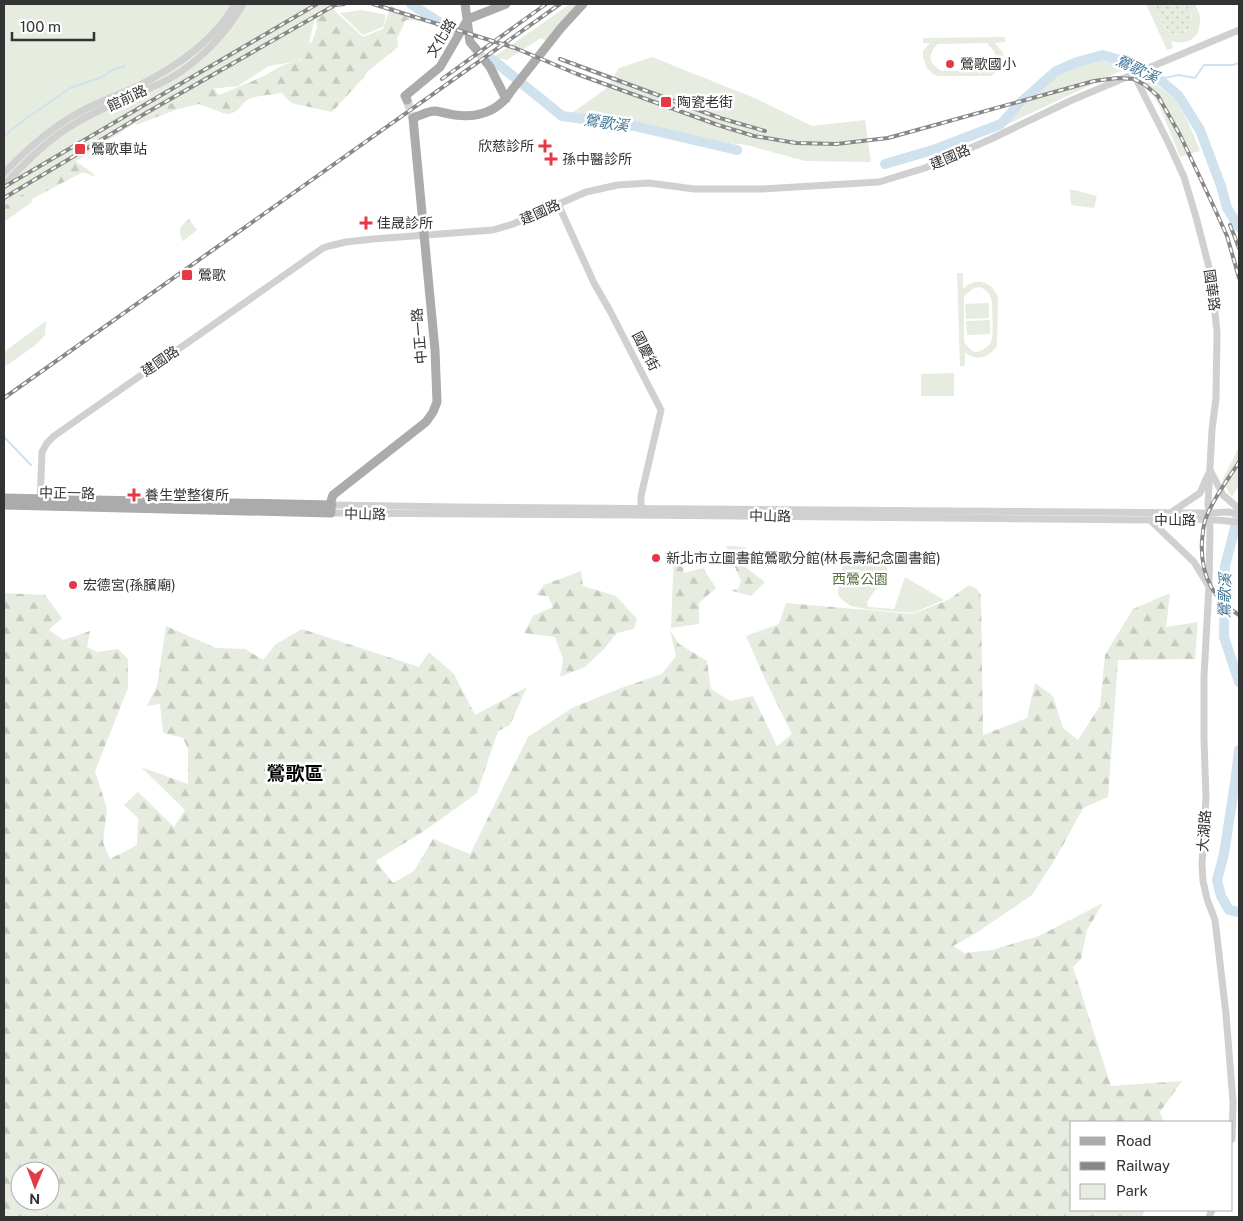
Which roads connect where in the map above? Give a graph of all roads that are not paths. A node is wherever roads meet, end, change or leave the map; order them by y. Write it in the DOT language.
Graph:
graph roads {
  1 [pos="235,4"];
  2 [pos="243,4"];
  3 [pos="465,4"];
  4 [pos="506,4"];
  5 [pos="583,4"];
  6 [pos="465,23"];
  7 [pos="1239,30"];
  8 [pos="476,49"];
  9 [pos="486,62"];
  10 [pos="1135,74"];
  11 [pos="506,99"];
  12 [pos="407,100"];
  13 [pos="4,173"];
  14 [pos="4,185"];
  15 [pos="558,204"];
  16 [pos="424,236"];
  17 [pos="1210,470"];
  18 [pos="4,498"];
  19 [pos="40,502"];
  20 [pos="4,505"];
  21 [pos="641,508"];
  22 [pos="331,509"];
  23 [pos="1239,509"];
  24 [pos="1147,512"];
  25 [pos="1172,512"];
  26 [pos="765,513"];
  27 [pos="1239,514"];
  28 [pos="632,515"];
  29 [pos="1209,516"];
  30 [pos="1150,520"];
  31 [pos="1239,522"];
  32 [pos="1209,586"];
  33 [pos="1233,1121"];
  1 -- 13 [label="street, 館前路"];
  2 -- 14 [label="street, 館前路"];
  3 -- 6 [label="main road, 文化路"];
  4 -- 6 [label="main road"];
  5 -- 11 [label="main road"];
  6 -- 8 [label="main road"];
  6 -- 12 [label="main road, 文化路"];
  7 -- 10 [label="street, 建國路"];
  9 -- 11 [label="main road"];
  10 -- 15 [label="street, 建國路"];
  10 -- 17 [label="street, 國華路"];
  11 -- 16 [label="main road, 中正一路"];
  15 -- 16 [label="street, 建國路"];
  15 -- 21 [label="street, 國慶街"];
  16 -- 19 [label="street, 建國路"];
  16 -- 22 [label="main road, 中正一路"];
  17 -- 23 [label="street"];
  17 -- 25 [label="street"];
  17 -- 29 [label="street, 國華路"];
  18 -- 19 [label="main road, 中正一路"];
  19 -- 20 [label="main road, 中正一路"];
  19 -- 22 [label="main road, 中正一路"];
  21 -- 22 [label="street, 中山路"];
  21 -- 26 [label="street, 中山路"];
  21 -- 28 [label="street"];
  22 -- 28 [label="street, 中山路"];
  24 -- 25 [label="street, 中山路"];
  24 -- 26 [label="street, 中山路"];
  24 -- 30 [label="street"];
  25 -- 29 [label="street, 中山路"];
  26 -- 28 [label="street, 中山路"];
  26 -- 30 [label="street, 中山路"];
  27 -- 29 [label="street"];
  29 -- 30 [label="street, 中山路"];
  29 -- 31 [label="street"];
  29 -- 32 [label="street, 大湖路"];
  30 -- 32 [label="street"];
  32 -- 33 [label="street, 大湖路"];
}
